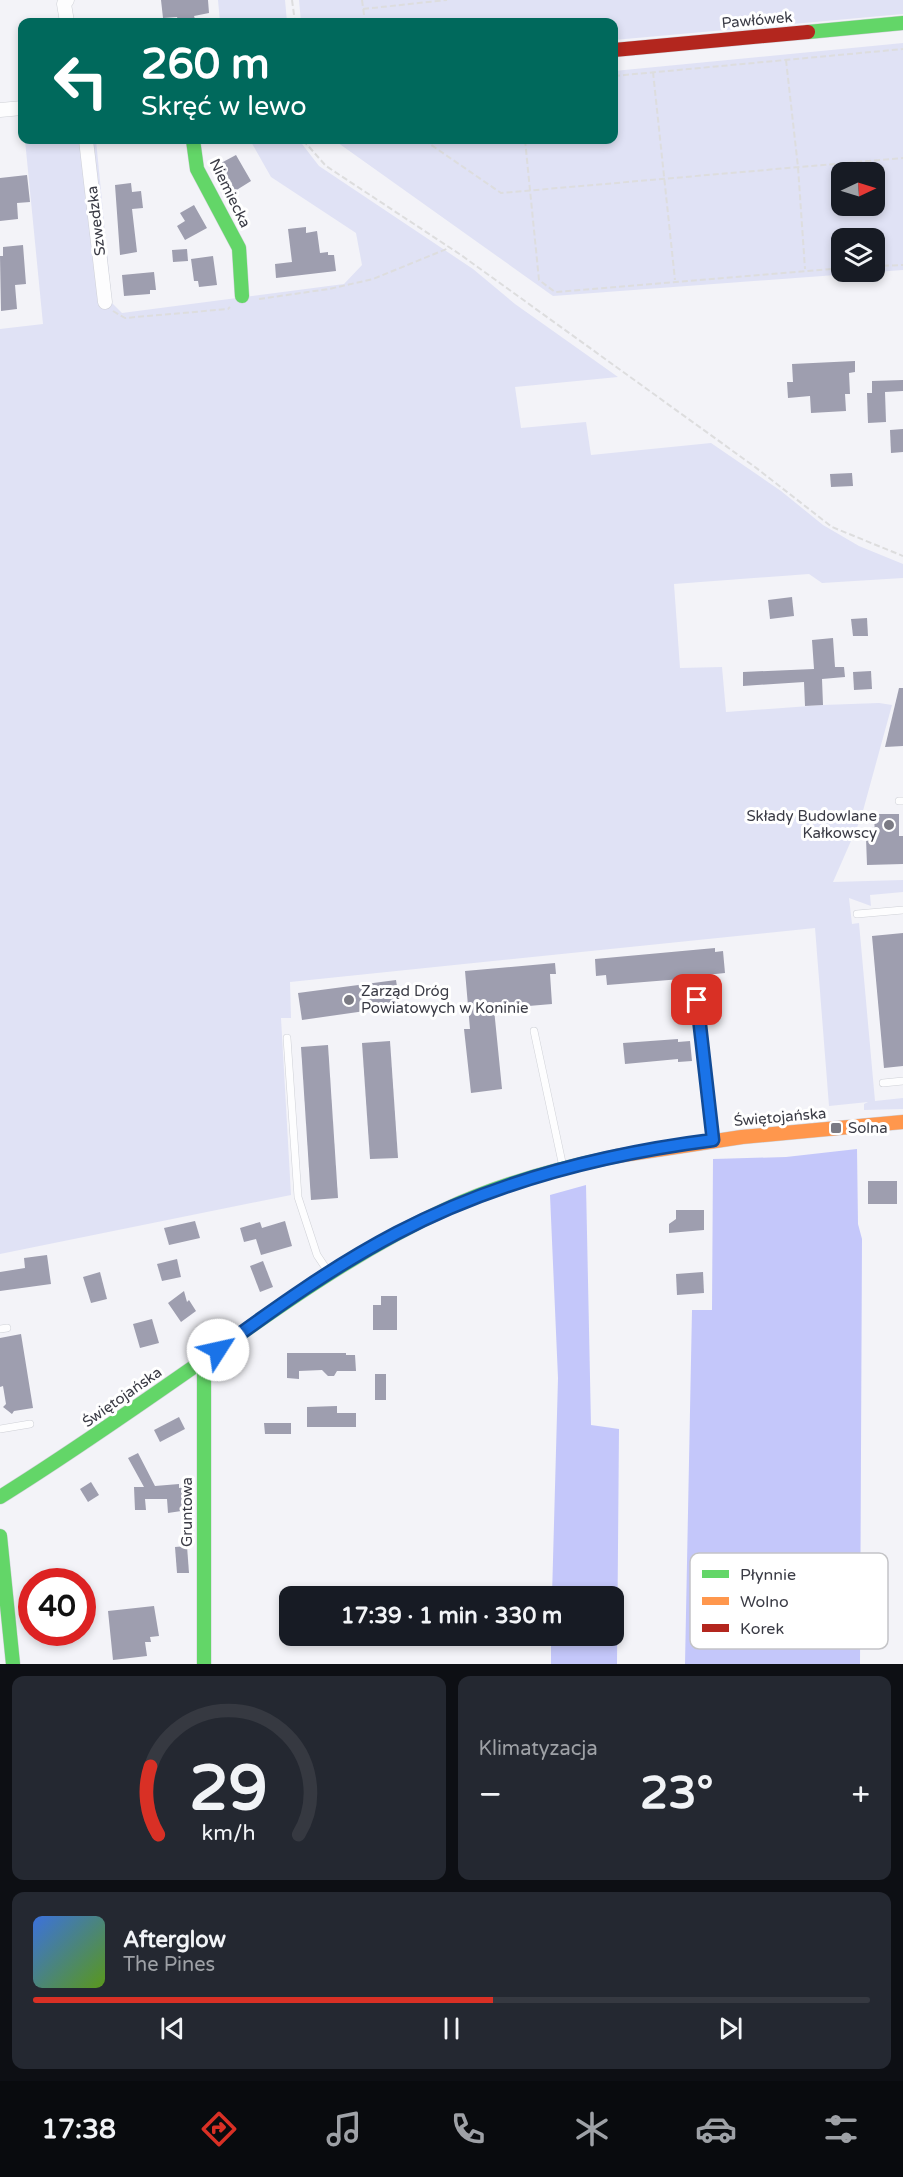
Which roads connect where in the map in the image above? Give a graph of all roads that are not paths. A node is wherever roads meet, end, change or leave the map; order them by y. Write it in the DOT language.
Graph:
graph roads {
  1 [pos="67,0"];
  2 [pos="66,18"];
  3 [pos="903,23"];
  4 [pos="618,50"];
  5 [pos="18,108"];
  6 [pos="0,110"];
  7 [pos="86,144"];
  8 [pos="194,144"];
  9 [pos="242,296"];
  10 [pos="105,302"];
  11 [pos="903,910"];
  12 [pos="857,914"];
  13 [pos="697,1000"];
  14 [pos="534,1031"];
  15 [pos="287,1038"];
  16 [pos="903,1082"];
  17 [pos="883,1083"];
  18 [pos="903,1122"];
  19 [pos="713,1140"];
  20 [pos="563,1167"];
  21 [pos="328,1273"];
  22 [pos="204,1360"];
  23 [pos="30,1424"];
  24 [pos="0,1429"];
  25 [pos="2,1492"];
  26 [pos="0,1536"];
  27 [pos="14,1664"];
  28 [pos="204,1664"];
  1 -- 2 [label="street"];
  3 -- 4 [label="street, Pawłówek"];
  5 -- 6 [label="street"];
  7 -- 10 [label="street, Szwedzka"];
  8 -- 9 [label="street, Niemiecka"];
  11 -- 12 [label="lane"];
  13 -- 19 [label="lane"];
  14 -- 20 [label="lane"];
  15 -- 21 [label="lane"];
  16 -- 17 [label="lane"];
  18 -- 19 [label="street, Świętojańska"];
  19 -- 20 [label="street, Świętojańska"];
  20 -- 21 [label="street, Świętojańska"];
  21 -- 22 [label="street, Świętojańska"];
  22 -- 25 [label="street, Świętojańska"];
  22 -- 28 [label="street, Gruntowa"];
  23 -- 24 [label="lane"];
  26 -- 27 [label="street"];
}
